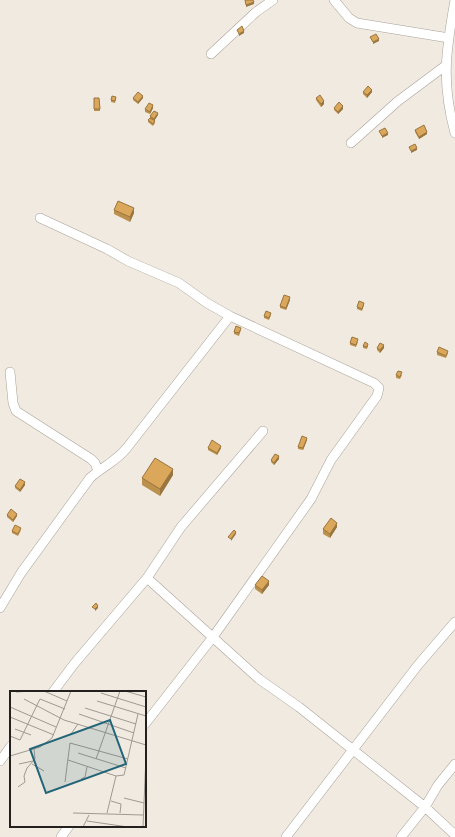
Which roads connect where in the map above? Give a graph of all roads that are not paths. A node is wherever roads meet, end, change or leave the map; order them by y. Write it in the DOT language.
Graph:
graph roads {
  1 [pos="273,0"];
  2 [pos="334,0"];
  3 [pos="455,0"];
  4 [pos="448,38"];
  5 [pos="211,54"];
  6 [pos="445,66"];
  7 [pos="455,132"];
  8 [pos="351,142"];
  9 [pos="40,218"];
  10 [pos="230,316"];
  11 [pos="10,372"];
  12 [pos="263,431"];
  13 [pos="98,471"];
  14 [pos="147,578"];
  15 [pos="0,608"];
  16 [pos="455,622"];
  17 [pos="213,637"];
  18 [pos="54,691"];
  19 [pos="146,723"];
  20 [pos="10,747"];
  21 [pos="353,752"];
  22 [pos="0,761"];
  23 [pos="455,764"];
  24 [pos="425,807"];
  25 [pos="68,827"];
  26 [pos="455,835"];
  27 [pos="61,837"];
  28 [pos="286,837"];
  29 [pos="401,837"];
  1 -- 5 [label="street"];
  2 -- 4 [label="street"];
  3 -- 4 [label="street"];
  4 -- 6 [label="street"];
  6 -- 7 [label="street"];
  6 -- 8 [label="street"];
  9 -- 10 [label="street"];
  10 -- 13 [label="street"];
  10 -- 17 [label="street"];
  11 -- 13 [label="street"];
  12 -- 14 [label="street"];
  13 -- 15 [label="street"];
  14 -- 17 [label="street"];
  14 -- 18 [label="street"];
  16 -- 21 [label="street"];
  17 -- 19 [label="street"];
  17 -- 21 [label="street"];
  20 -- 22 [label="street"];
  21 -- 24 [label="street"];
  21 -- 28 [label="street"];
  23 -- 24 [label="street"];
  24 -- 26 [label="street"];
  24 -- 29 [label="street"];
  25 -- 27 [label="street"];
}
